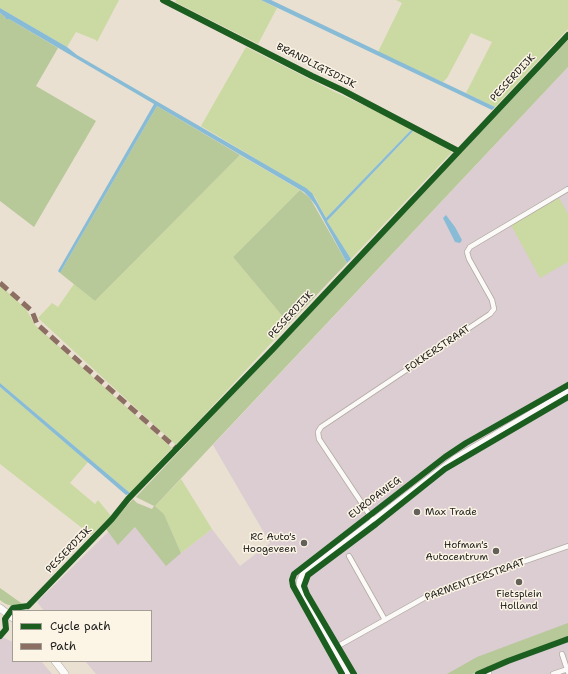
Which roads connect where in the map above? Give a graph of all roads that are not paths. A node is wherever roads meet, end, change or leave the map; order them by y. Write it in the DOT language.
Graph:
graph roads {
  1 [pos="163,0"];
  2 [pos="568,35"];
  3 [pos="458,151"];
  4 [pos="568,189"];
  5 [pos="568,392"];
  6 [pos="374,520"];
  7 [pos="568,546"];
  8 [pos="349,556"];
  9 [pos="0,608"];
  10 [pos="24,610"];
  11 [pos="12,617"];
  12 [pos="385,620"];
  13 [pos="333,649"];
  14 [pos="562,654"];
  15 [pos="56,662"];
  16 [pos="568,670"];
  17 [pos="65,674"];
  18 [pos="347,674"];
  19 [pos="553,674"];
  1 -- 3 [label="street, BRANDLIGTSDIJK"];
  2 -- 3 [label="street, PESSERDIJK"];
  3 -- 10 [label="street, PESSERDIJK"];
  4 -- 6 [label="street, FOKKERSTRAAT"];
  5 -- 6 [label="main road, EUROPAWEG"];
  6 -- 13 [label="main road, EUROPAWEG"];
  7 -- 12 [label="street, PARMENTIERSTRAAT"];
  8 -- 12 [label="street"];
  9 -- 11 [label="main road"];
  12 -- 13 [label="street, PARMENTIERSTRAAT"];
  13 -- 18 [label="main road, EUROPAWEG"];
  14 -- 16 [label="street"];
  15 -- 17 [label="main road"];
  16 -- 19 [label="street"];
}
